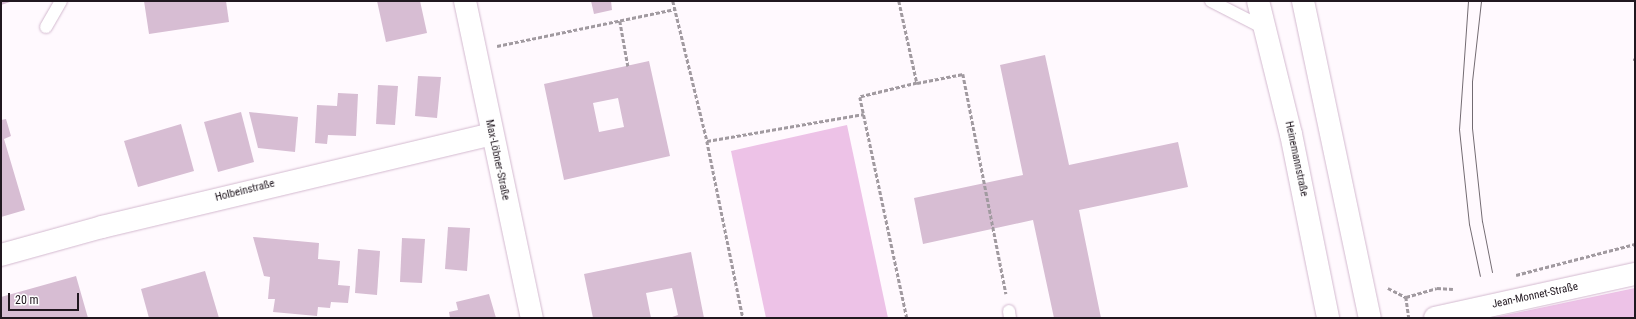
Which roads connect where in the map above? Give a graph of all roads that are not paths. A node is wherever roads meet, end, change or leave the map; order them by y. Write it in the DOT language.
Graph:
graph roads {
  1 [pos="61,1"];
  2 [pos="465,1"];
  3 [pos="1211,1"];
  4 [pos="1258,1"];
  5 [pos="1303,1"];
  6 [pos="46,26"];
  7 [pos="1264,28"];
  8 [pos="491,134"];
  9 [pos="1,255"];
  10 [pos="1635,274"];
  11 [pos="532,318"];
  12 [pos="1328,318"];
  13 [pos="1370,318"];
  14 [pos="1435,318"];
  1 -- 6 [label="lane"];
  2 -- 8 [label="street, Max-Löbner-Straße"];
  3 -- 7 [label="lane"];
  4 -- 7 [label="street, Heinemannstraße"];
  5 -- 13 [label="street"];
  7 -- 12 [label="street, Heinemannstraße"];
  8 -- 9 [label="street, Holbeinstraße"];
  8 -- 11 [label="street, Max-Löbner-Straße"];
  10 -- 14 [label="street, Jean-Monnet-Straße"];
}
